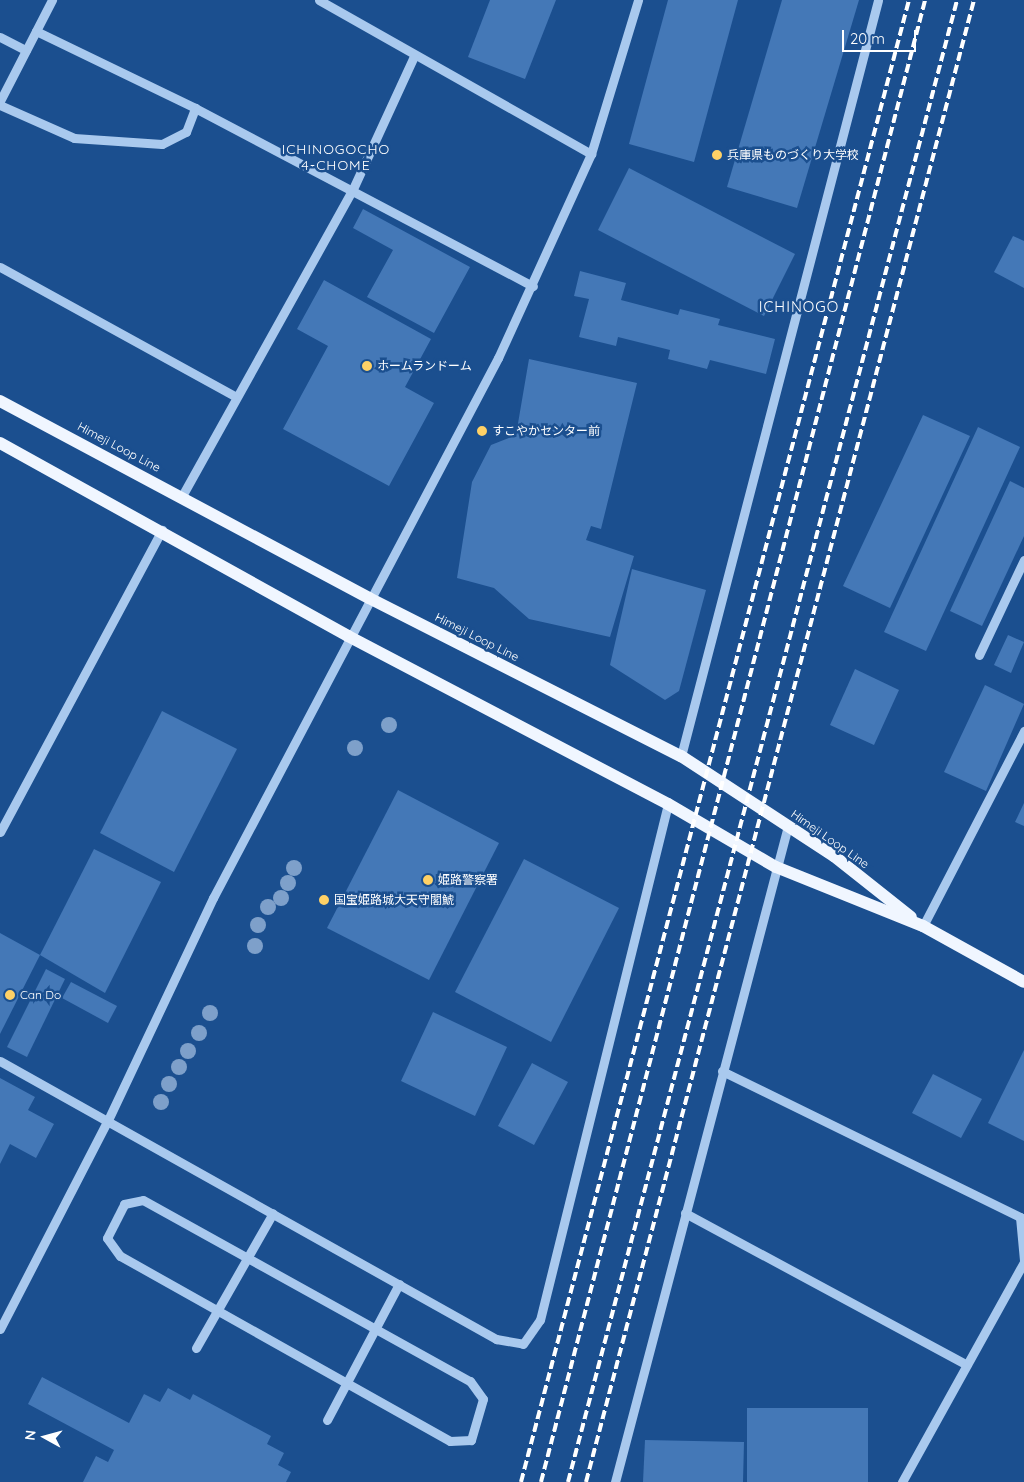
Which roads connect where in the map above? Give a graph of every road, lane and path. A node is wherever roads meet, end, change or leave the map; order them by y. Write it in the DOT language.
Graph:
graph roads {
  1 [pos="52,0"];
  2 [pos="318,0"];
  3 [pos="638,0"];
  4 [pos="878,0"];
  5 [pos="36,31"];
  6 [pos="0,36"];
  7 [pos="26,50"];
  8 [pos="414,56"];
  9 [pos="0,100"];
  10 [pos="0,105"];
  11 [pos="195,108"];
  12 [pos="591,154"];
  13 [pos="352,191"];
  14 [pos="0,267"];
  15 [pos="533,286"];
  16 [pos="236,396"];
  17 [pos="0,401"];
  18 [pos="0,443"];
  19 [pos="182,496"];
  20 [pos="162,530"];
  21 [pos="1024,560"];
  22 [pos="369,598"];
  23 [pos="348,636"];
  24 [pos="979,655"];
  25 [pos="1024,731"];
  26 [pos="681,756"];
  27 [pos="668,804"];
  28 [pos="788,826"];
  29 [pos="0,832"];
  30 [pos="776,866"];
  31 [pos="923,926"];
  32 [pos="1024,982"];
  33 [pos="0,1061"];
  34 [pos="722,1071"];
  35 [pos="108,1120"];
  36 [pos="273,1213"];
  37 [pos="685,1213"];
  38 [pos="1022,1218"];
  39 [pos="246,1257"];
  40 [pos="1024,1261"];
  41 [pos="400,1284"];
  42 [pos="216,1310"];
  43 [pos="375,1328"];
  44 [pos="0,1329"];
  45 [pos="196,1348"];
  46 [pos="968,1365"];
  47 [pos="346,1383"];
  48 [pos="327,1420"];
  49 [pos="615,1482"];
  50 [pos="902,1482"];
  1 -- 5 [label="street"];
  2 -- 8 [label="street"];
  3 -- 12 [label="street"];
  4 -- 26 [label="street"];
  5 -- 7 [label="street"];
  5 -- 11 [label="street"];
  6 -- 7 [label="street"];
  7 -- 9 [label="street"];
  8 -- 12 [label="street"];
  8 -- 13 [label="street"];
  10 -- 11 [label="street"];
  11 -- 13 [label="street"];
  12 -- 15 [label="street"];
  13 -- 15 [label="street"];
  13 -- 16 [label="street"];
  14 -- 16 [label="street"];
  15 -- 22 [label="street"];
  16 -- 19 [label="street"];
  17 -- 19 [label="main road, Himeji Loop Line"];
  18 -- 20 [label="main road, Himeji Loop Line"];
  19 -- 22 [label="main road, Himeji Loop Line"];
  20 -- 23 [label="main road, Himeji Loop Line"];
  20 -- 29 [label="street"];
  21 -- 24 [label="street"];
  22 -- 23 [label="street"];
  22 -- 26 [label="main road, Himeji Loop Line"];
  23 -- 27 [label="main road, Himeji Loop Line"];
  23 -- 35 [label="street"];
  25 -- 31 [label="street"];
  26 -- 28 [label="main road, Himeji Loop Line"];
  27 -- 30 [label="main road, Himeji Loop Line"];
  27 -- 41 [label="street"];
  28 -- 30 [label="street"];
  28 -- 31 [label="main road, Himeji Loop Line"];
  30 -- 31 [label="main road, Himeji Loop Line"];
  30 -- 34 [label="street"];
  31 -- 32 [label="main road, Himeji Loop Line"];
  33 -- 35 [label="street"];
  34 -- 37 [label="street"];
  34 -- 38 [label="street"];
  35 -- 36 [label="street"];
  35 -- 44 [label="street"];
  36 -- 39 [label="street"];
  36 -- 41 [label="street"];
  37 -- 46 [label="street"];
  37 -- 49 [label="street"];
  38 -- 40 [label="street"];
  39 -- 42 [label="street"];
  39 -- 42 [label="street"];
  39 -- 43 [label="street"];
  40 -- 46 [label="street"];
  41 -- 43 [label="street"];
  42 -- 45 [label="street"];
  42 -- 47 [label="street"];
  43 -- 47 [label="street"];
  43 -- 47 [label="street"];
  46 -- 50 [label="street"];
  47 -- 48 [label="street"];
}
